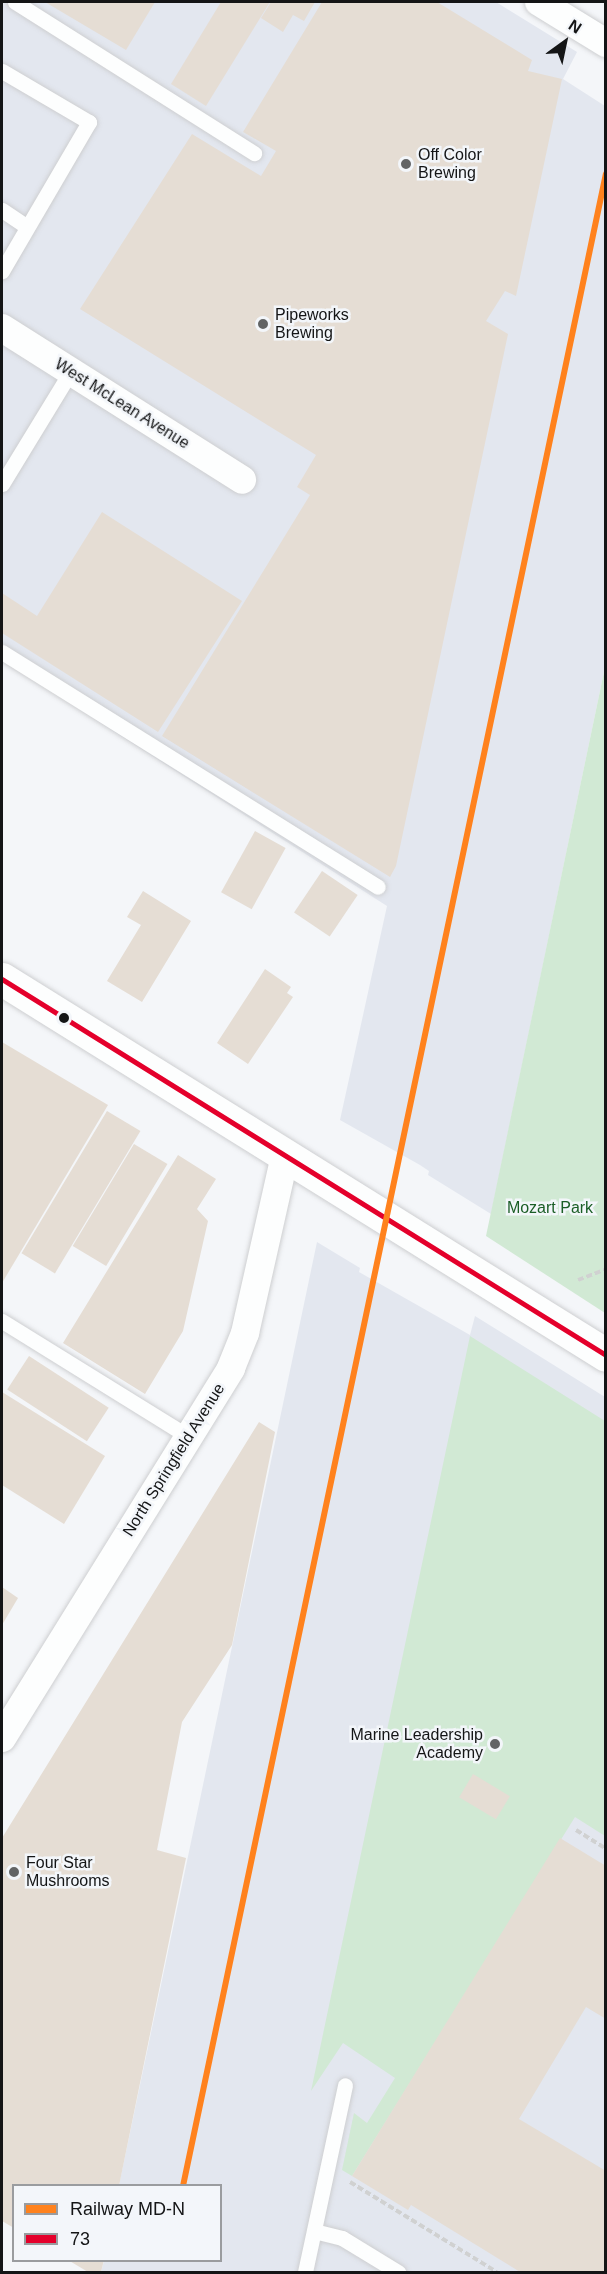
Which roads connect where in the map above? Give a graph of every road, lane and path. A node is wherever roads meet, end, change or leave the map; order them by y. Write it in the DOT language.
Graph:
graph roads {
  1 [pos="15,2"];
  2 [pos="539,2"];
  3 [pos="606,43"];
  4 [pos="2,71"];
  5 [pos="254,153"];
  6 [pos="2,210"];
  7 [pos="27,227"];
  8 [pos="2,271"];
  9 [pos="2,328"];
  10 [pos="71,371"];
  11 [pos="242,480"];
  12 [pos="2,484"];
  13 [pos="2,652"];
  14 [pos="378,887"];
  15 [pos="2,978"];
  16 [pos="285,1156"];
  17 [pos="606,1269"];
  18 [pos="579,1280"];
  19 [pos="2,1321"];
  20 [pos="606,1355"];
  21 [pos="189,1437"];
  22 [pos="2,1738"];
  23 [pos="576,1830"];
  24 [pos="606,1849"];
  25 [pos="345,2085"];
  26 [pos="327,2168"];
  27 [pos="314,2231"];
  28 [pos="305,2272"];
  29 [pos="398,2272"];
  30 [pos="498,2272"];
  1 -- 5 [label="lane"];
  2 -- 3 [label="street"];
  4 -- 7 [label="lane"];
  6 -- 7 [label="lane"];
  7 -- 8 [label="lane"];
  9 -- 10 [label="street, West McLean Avenue"];
  10 -- 11 [label="street, West McLean Avenue"];
  10 -- 12 [label="lane"];
  13 -- 14 [label="lane"];
  15 -- 16 [label="main road"];
  16 -- 20 [label="main road"];
  16 -- 21 [label="street, North Springfield Avenue"];
  17 -- 18 [label="path"];
  19 -- 21 [label="lane"];
  21 -- 22 [label="street, North Springfield Avenue"];
  23 -- 24 [label="path"];
  25 -- 26 [label="lane"];
  26 -- 27 [label="lane"];
  26 -- 30 [label="path"];
  27 -- 28 [label="lane"];
  27 -- 29 [label="lane"];
}
